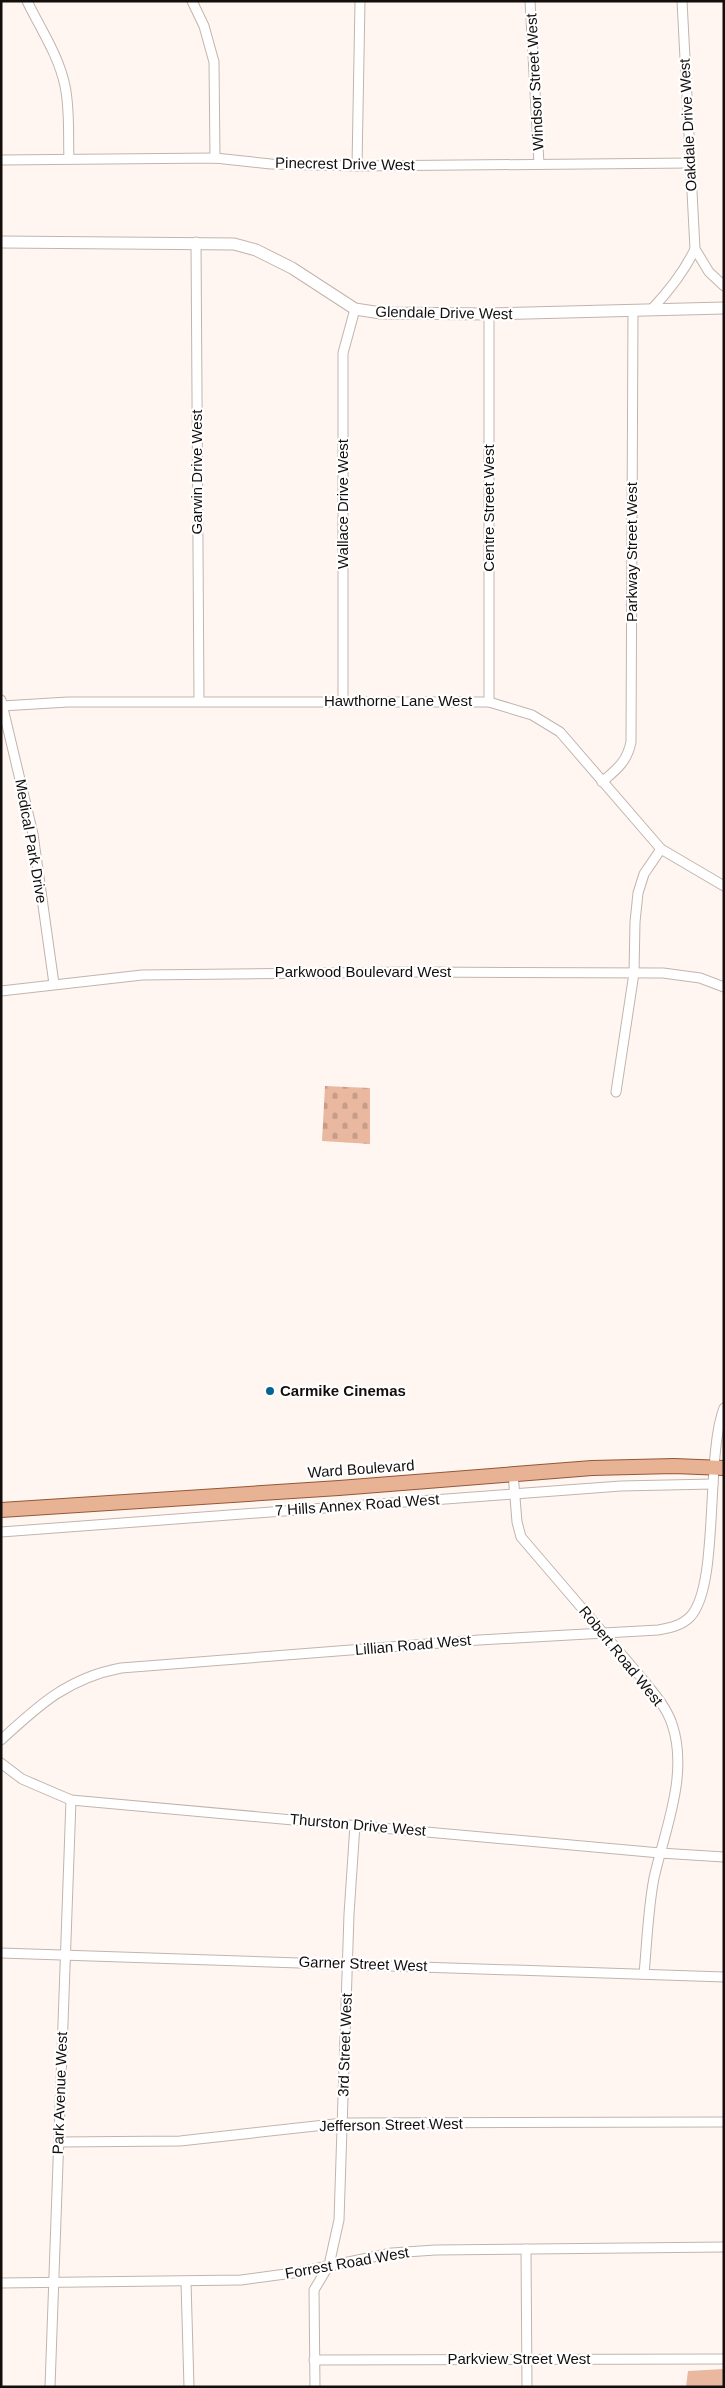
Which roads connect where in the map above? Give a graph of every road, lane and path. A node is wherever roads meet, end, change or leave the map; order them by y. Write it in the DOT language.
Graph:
graph roads {
  1 [pos="27,1"];
  2 [pos="192,1"];
  3 [pos="360,1"];
  4 [pos="530,1"];
  5 [pos="682,1"];
  6 [pos="215,158"];
  7 [pos="69,159"];
  8 [pos="1,160"];
  9 [pos="690,163"];
  10 [pos="539,164"];
  11 [pos="357,166"];
  12 [pos="1,242"];
  13 [pos="196,242"];
  14 [pos="695,249"];
  15 [pos="724,286"];
  16 [pos="724,308"];
  17 [pos="355,309"];
  18 [pos="651,310"];
  19 [pos="634,311"];
  20 [pos="489,314"];
  21 [pos="199,701"];
  22 [pos="343,701"];
  23 [pos="489,702"];
  24 [pos="2,703"];
  25 [pos="602,782"];
  26 [pos="660,849"];
  27 [pos="724,886"];
  28 [pos="634,974"];
  29 [pos="54,984"];
  30 [pos="724,987"];
  31 [pos="1,991"];
  32 [pos="616,1092"];
  33 [pos="724,1408"];
  34 [pos="719,1467"];
  35 [pos="513,1473"];
  36 [pos="713,1484"];
  37 [pos="514,1493"];
  38 [pos="1,1510"];
  39 [pos="1,1532"];
  40 [pos="604,1634"];
  41 [pos="1,1740"];
  42 [pos="1,1763"];
  43 [pos="71,1800"];
  44 [pos="356,1825"];
  45 [pos="660,1853"];
  46 [pos="724,1856"];
  47 [pos="1,1953"];
  48 [pos="64,1956"];
  49 [pos="347,1964"];
  50 [pos="644,1974"];
  51 [pos="724,1977"];
  52 [pos="724,2122"];
  53 [pos="342,2123"];
  54 [pos="58,2142"];
  55 [pos="724,2247"];
  56 [pos="526,2249"];
  57 [pos="329,2265"];
  58 [pos="54,2282"];
  59 [pos="186,2282"];
  60 [pos="1,2283"];
  61 [pos="527,2359"];
  62 [pos="724,2359"];
  63 [pos="314,2360"];
  64 [pos="50,2387"];
  65 [pos="190,2387"];
  66 [pos="315,2387"];
  67 [pos="527,2387"];
  1 -- 7 [label="street"];
  2 -- 6 [label="street"];
  3 -- 11 [label="street"];
  4 -- 10 [label="street, Windsor Street West"];
  5 -- 9 [label="street, Oakdale Drive West"];
  6 -- 7 [label="street, Pinecrest Drive West"];
  6 -- 11 [label="street, Pinecrest Drive West"];
  7 -- 8 [label="street, Pinecrest Drive West"];
  9 -- 10 [label="street, Pinecrest Drive West"];
  9 -- 14 [label="street, Oakdale Drive West"];
  10 -- 11 [label="street, Pinecrest Drive West"];
  12 -- 13 [label="street, Glendale Drive West"];
  13 -- 17 [label="street, Glendale Drive West"];
  13 -- 21 [label="street, Garwin Drive West"];
  14 -- 15 [label="street, Oakdale Drive West"];
  14 -- 18 [label="street"];
  16 -- 18 [label="street, Glendale Drive West"];
  17 -- 20 [label="street, Glendale Drive West"];
  17 -- 22 [label="street, Wallace Drive West"];
  18 -- 19 [label="street, Glendale Drive West"];
  19 -- 20 [label="street, Glendale Drive West"];
  19 -- 25 [label="street, Parkway Street West"];
  20 -- 23 [label="street, Centre Street West"];
  21 -- 22 [label="street, Hawthorne Lane West"];
  21 -- 24 [label="street, Hawthorne Lane West"];
  22 -- 23 [label="street, Hawthorne Lane West"];
  23 -- 25 [label="street, Hawthorne Lane West"];
  24 -- 29 [label="street, Medical Park Drive"];
  25 -- 26 [label="street, Hawthorne Lane West"];
  26 -- 27 [label="street, Hawthorne Lane West"];
  26 -- 28 [label="street"];
  28 -- 29 [label="street, Parkwood Boulevard West"];
  28 -- 30 [label="street, Parkwood Boulevard West"];
  28 -- 32 [label="street"];
  29 -- 31 [label="street, Parkwood Boulevard West"];
  33 -- 34 [label="street"];
  34 -- 35 [label="main road, Ward Boulevard"];
  34 -- 36 [label="street, Lillian Road West"];
  35 -- 37 [label="street, Robert Road West"];
  35 -- 38 [label="main road, Ward Boulevard"];
  36 -- 37 [label="street, 7 Hills Annex Road West"];
  36 -- 40 [label="street, Lillian Road West"];
  37 -- 39 [label="street, 7 Hills Annex Road West"];
  37 -- 40 [label="street, Robert Road West"];
  40 -- 41 [label="street, Lillian Road West"];
  40 -- 45 [label="street, Robert Road West"];
  42 -- 43 [label="street, Thurston Drive West"];
  43 -- 44 [label="street, Thurston Drive West"];
  43 -- 48 [label="street, Park Avenue West"];
  44 -- 45 [label="street, Thurston Drive West"];
  44 -- 49 [label="street, 3rd Street West"];
  45 -- 46 [label="street, Thurston Drive West"];
  45 -- 50 [label="street, Robert Road West"];
  47 -- 48 [label="street, Garner Street West"];
  48 -- 49 [label="street, Garner Street West"];
  48 -- 54 [label="street, Park Avenue West"];
  49 -- 50 [label="street, Garner Street West"];
  49 -- 53 [label="street, 3rd Street West"];
  50 -- 51 [label="street, Garner Street West"];
  52 -- 53 [label="street, Jefferson Street West"];
  53 -- 54 [label="street, Jefferson Street West"];
  53 -- 57 [label="street, 3rd Street West"];
  54 -- 58 [label="street, Park Avenue West"];
  55 -- 56 [label="street, Forrest Road West"];
  56 -- 57 [label="street, Forrest Road West"];
  56 -- 61 [label="street"];
  57 -- 59 [label="street, Forrest Road West"];
  57 -- 63 [label="street, 3rd Street West"];
  58 -- 59 [label="street, Forrest Road West"];
  58 -- 60 [label="street, Forrest Road West"];
  58 -- 64 [label="street, Park Avenue West"];
  59 -- 65 [label="street"];
  61 -- 62 [label="street, Parkview Street West"];
  61 -- 63 [label="street, Parkview Street West"];
  61 -- 67 [label="street"];
  63 -- 66 [label="street, 3rd Street West"];
}
